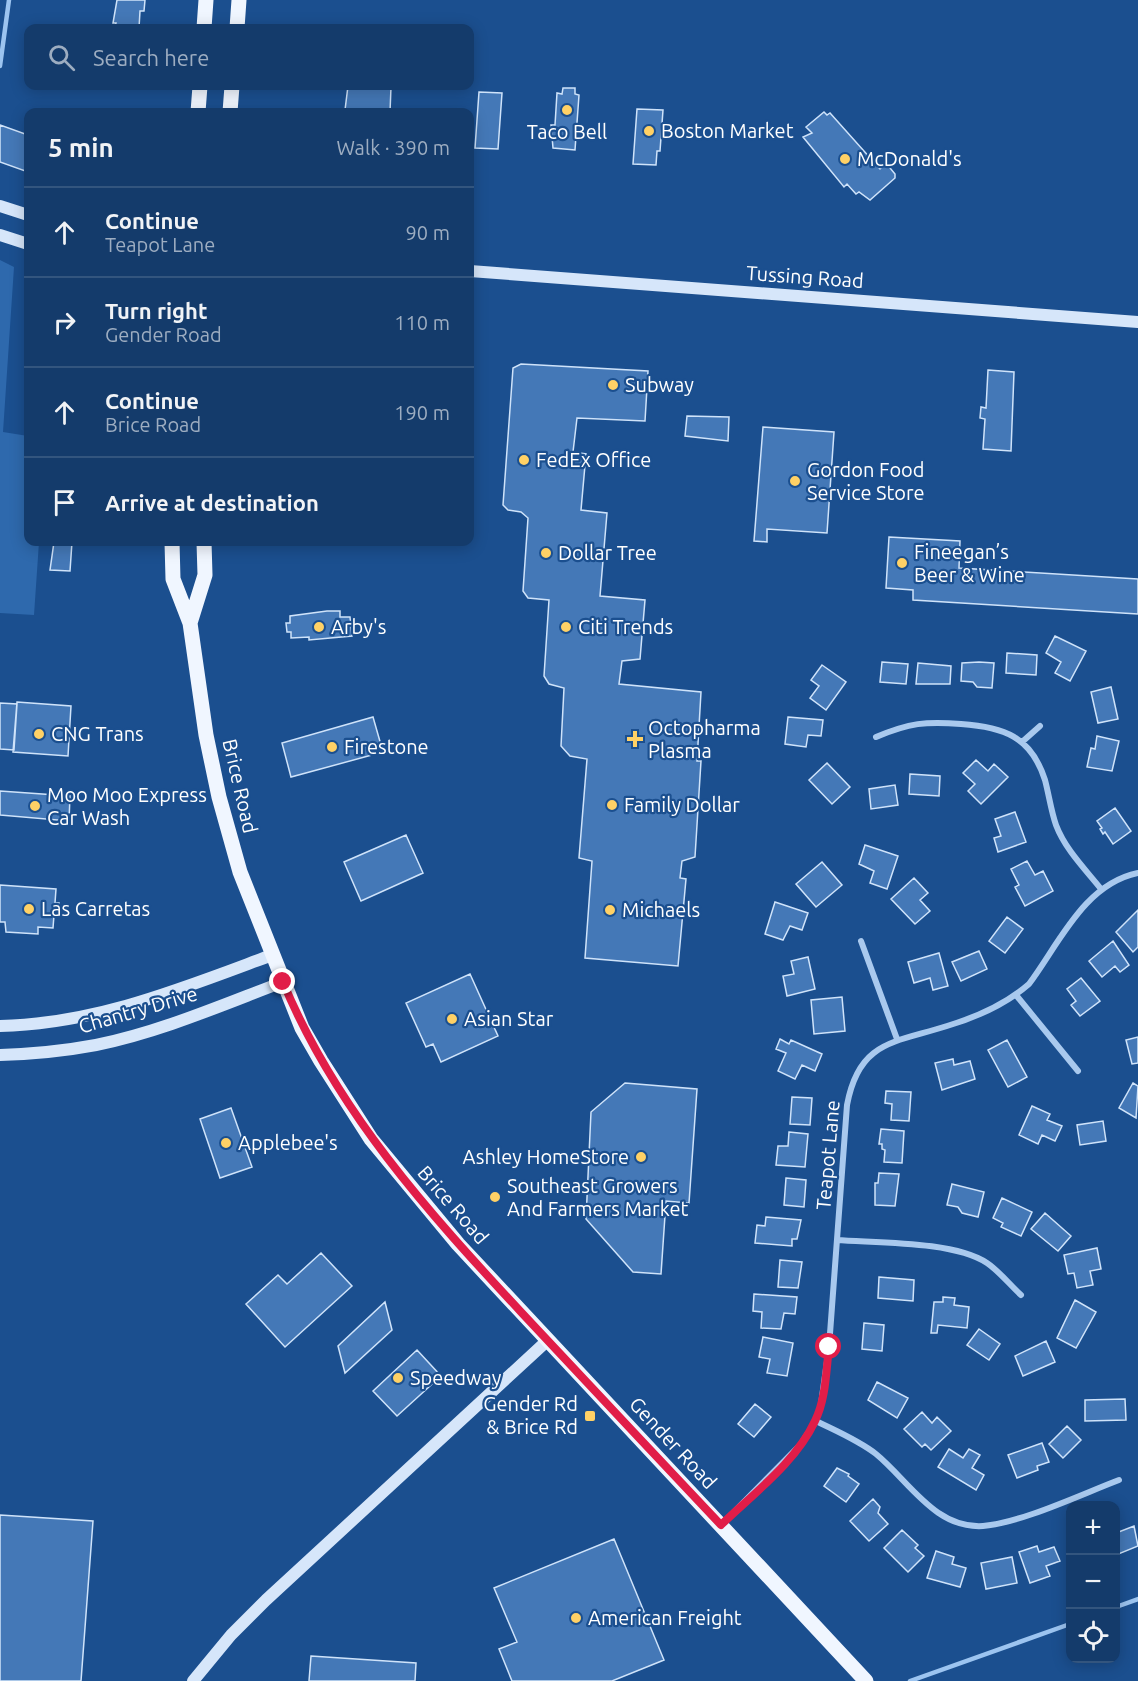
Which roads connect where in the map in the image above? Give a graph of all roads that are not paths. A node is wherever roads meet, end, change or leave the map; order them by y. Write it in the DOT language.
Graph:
graph roads {
  1 [pos="206,0"];
  2 [pos="239,0"];
  3 [pos="204,24"];
  4 [pos="237,24"];
  5 [pos="200,90"];
  6 [pos="232,90"];
  7 [pos="198,108"];
  8 [pos="230,108"];
  9 [pos="0,206"];
  10 [pos="24,214"];
  11 [pos="0,235"];
  12 [pos="24,243"];
  13 [pos="474,271"];
  14 [pos="1138,322"];
  15 [pos="172,546"];
  16 [pos="204,546"];
  17 [pos="190,623"];
  18 [pos="1040,726"];
  19 [pos="876,737"];
  20 [pos="1022,742"];
  21 [pos="1138,873"];
  22 [pos="1101,888"];
  23 [pos="861,941"];
  24 [pos="272,955"];
  25 [pos="283,982"];
  26 [pos="1016,995"];
  27 [pos="0,1026"];
  28 [pos="897,1039"];
  29 [pos="0,1055"];
  30 [pos="1078,1071"];
  31 [pos="837,1240"];
  32 [pos="1021,1295"];
  33 [pos="548,1340"];
  34 [pos="816,1420"];
  35 [pos="1119,1480"];
  36 [pos="721,1525"];
  37 [pos="193,1681"];
  38 [pos="866,1681"];
  1 -- 3 [label="main road"];
  2 -- 4 [label="main road"];
  5 -- 7 [label="main road"];
  6 -- 8 [label="main road"];
  9 -- 10 [label="main road"];
  11 -- 12 [label="main road"];
  13 -- 14 [label="main road, Tussing Road"];
  15 -- 17 [label="main road, Brice Road"];
  16 -- 17 [label="main road, Brice Road"];
  17 -- 24 [label="main road, Brice Road"];
  18 -- 20 [label="street"];
  19 -- 20 [label="street"];
  20 -- 22 [label="street"];
  21 -- 22 [label="street, Teapot Lane"];
  22 -- 26 [label="street, Teapot Lane"];
  23 -- 28 [label="street"];
  24 -- 25 [label="main road, Brice Road"];
  24 -- 27 [label="main road, Chantry Drive"];
  25 -- 29 [label="main road, Chantry Drive"];
  25 -- 33 [label="main road, Brice Road"];
  26 -- 28 [label="street, Teapot Lane"];
  26 -- 30 [label="street"];
  28 -- 31 [label="street, Teapot Lane"];
  31 -- 32 [label="street"];
  31 -- 34 [label="street, Teapot Lane"];
  33 -- 36 [label="main road, Gender Road"];
  33 -- 37 [label="main road"];
  34 -- 35 [label="street"];
  34 -- 36 [label="street, Teapot Lane"];
  36 -- 38 [label="main road, Gender Road"];
}
